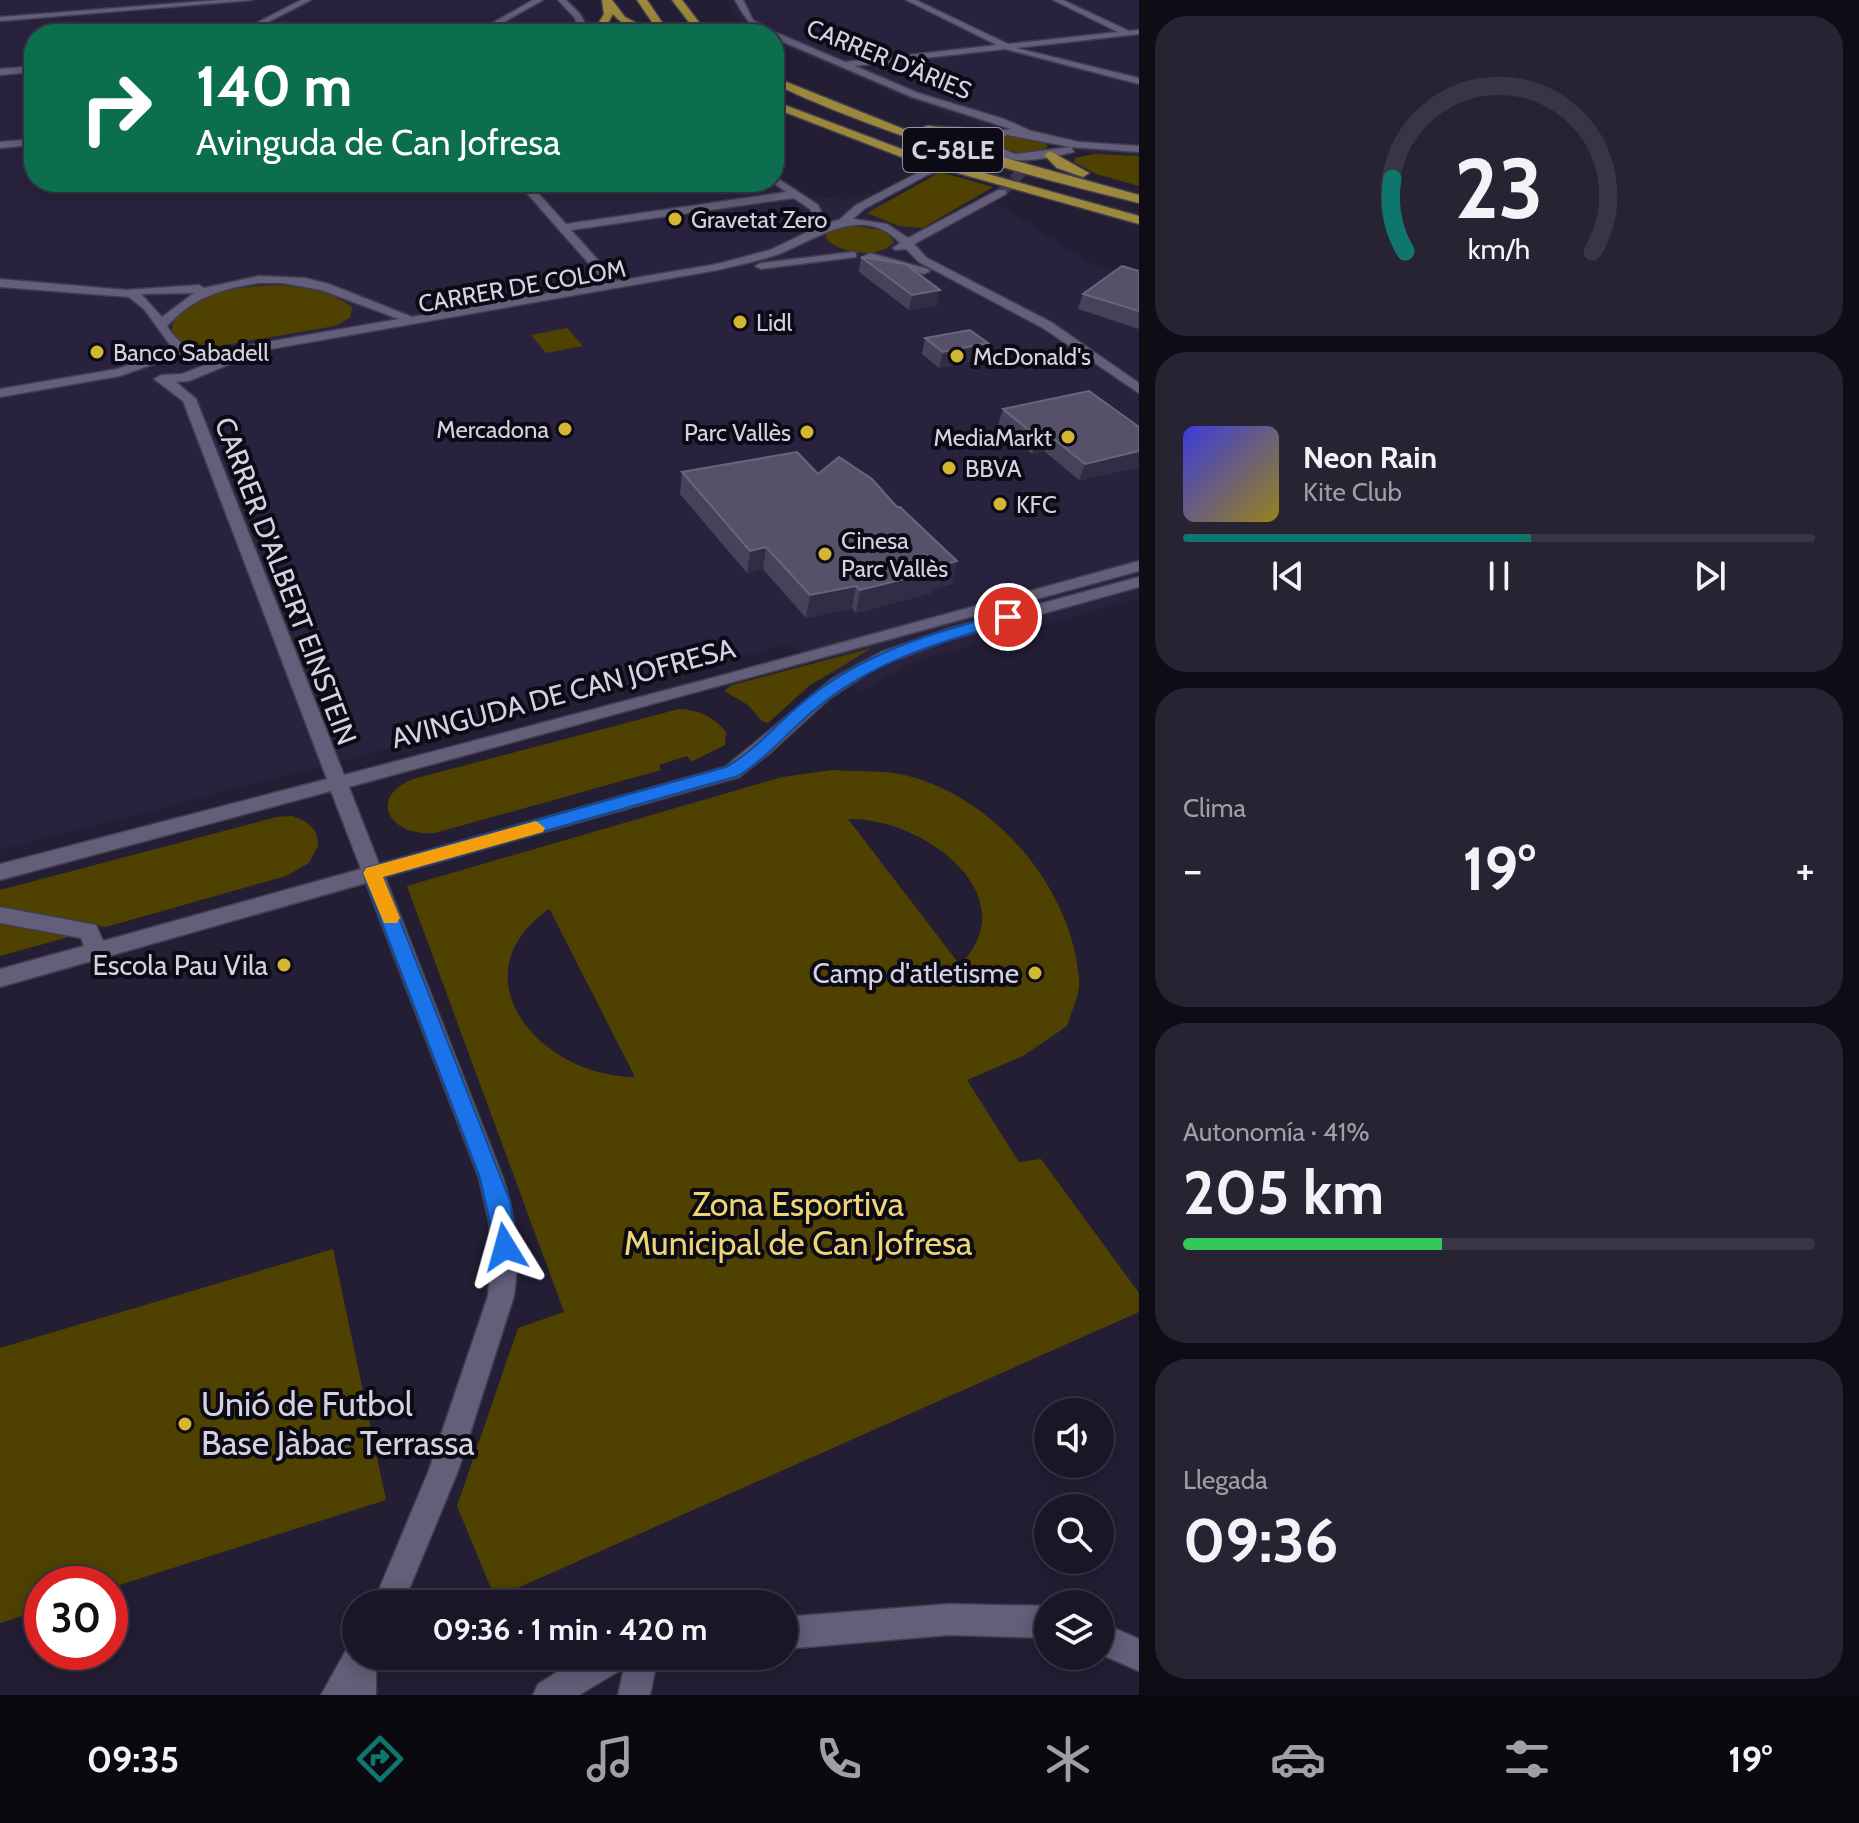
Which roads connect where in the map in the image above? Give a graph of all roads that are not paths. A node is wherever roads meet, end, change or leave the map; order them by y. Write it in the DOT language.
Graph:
graph roads {
  1 [pos="249,0"];
  2 [pos="307,0"];
  3 [pos="539,0"];
  4 [pos="562,0"];
  5 [pos="642,0"];
  6 [pos="677,0"];
  7 [pos="739,0"];
  8 [pos="910,0"];
  9 [pos="1057,0"];
  10 [pos="608,1"];
  11 [pos="0,19"];
  12 [pos="259,24"];
  13 [pos="495,24"];
  14 [pos="581,24"];
  15 [pos="601,24"];
  16 [pos="632,24"];
  17 [pos="658,24"];
  18 [pos="696,24"];
  19 [pos="755,24"];
  20 [pos="1136,34"];
  21 [pos="784,39"];
  22 [pos="1006,47"];
  23 [pos="843,65"];
  24 [pos="24,70"];
  25 [pos="0,72"];
  26 [pos="784,81"];
  27 [pos="1139,81"];
  28 [pos="784,82"];
  29 [pos="784,97"];
  30 [pos="784,108"];
  31 [pos="990,119"];
  32 [pos="1027,133"];
  33 [pos="992,137"];
  34 [pos="1053,141"];
  35 [pos="24,143"];
  36 [pos="0,145"];
  37 [pos="1088,146"];
  38 [pos="1139,149"];
  39 [pos="974,153"];
  40 [pos="1053,154"];
  41 [pos="927,171"];
  42 [pos="784,186"];
  43 [pos="1139,190"];
  44 [pos="531,192"];
  45 [pos="1002,192"];
  46 [pos="796,194"];
  47 [pos="1139,199"];
  48 [pos="1139,209"];
  49 [pos="1139,220"];
  50 [pos="843,222"];
  51 [pos="563,228"];
  52 [pos="822,229"];
  53 [pos="905,243"];
  54 [pos="852,255"];
  55 [pos="870,256"];
  56 [pos="0,283"];
  57 [pos="239,284"];
  58 [pos="614,285"];
  59 [pos="116,292"];
  60 [pos="430,317"];
  61 [pos="162,330"];
  62 [pos="191,354"];
  63 [pos="155,370"];
  64 [pos="199,371"];
  65 [pos="1139,389"];
  66 [pos="0,393"];
  67 [pos="189,399"];
  68 [pos="0,400"];
  69 [pos="1139,403"];
  70 [pos="1139,566"];
  71 [pos="1139,582"];
  72 [pos="336,781"];
  73 [pos="0,872"];
  74 [pos="372,873"];
  75 [pos="0,915"];
  76 [pos="97,950"];
  77 [pos="0,978"];
  78 [pos="394,1590"];
  79 [pos="1034,1621"];
  80 [pos="798,1632"];
  81 [pos="1114,1644"];
  82 [pos="1139,1655"];
  83 [pos="352,1670"];
  84 [pos="360,1670"];
  85 [pos="590,1670"];
  86 [pos="639,1670"];
  87 [pos="337,1695"];
  88 [pos="360,1695"];
  89 [pos="549,1695"];
  90 [pos="634,1695"];
  1 -- 11 [label="street"];
  2 -- 12 [label="street"];
  3 -- 13 [label="street"];
  4 -- 14 [label="street"];
  5 -- 17 [label="highway"];
  6 -- 18 [label="highway"];
  7 -- 19 [label="street, CARRER D'ÀRIES"];
  8 -- 22 [label="street"];
  9 -- 20 [label="street"];
  10 -- 15 [label="highway"];
  10 -- 16 [label="highway"];
  20 -- 22 [label="street"];
  21 -- 23 [label="street, CARRER D'ÀRIES"];
  22 -- 23 [label="street"];
  22 -- 27 [label="street"];
  23 -- 31 [label="street, CARRER D'ÀRIES"];
  24 -- 25 [label="street"];
  26 -- 33 [label="highway"];
  28 -- 47 [label="highway, C-58LE"];
  29 -- 48 [label="highway"];
  30 -- 49 [label="highway"];
  31 -- 32 [label="street, CARRER D'ÀRIES"];
  31 -- 33 [label="street, CARRER D'ÀRIES"];
  32 -- 33 [label="street"];
  32 -- 34 [label="street"];
  33 -- 39 [label="street"];
  33 -- 40 [label="street"];
  34 -- 37 [label="street"];
  34 -- 40 [label="street"];
  35 -- 36 [label="street"];
  37 -- 38 [label="street"];
  37 -- 40 [label="street"];
  40 -- 43 [label="highway"];
  41 -- 50 [label="street"];
  42 -- 46 [label="street"];
  44 -- 51 [label="street"];
  45 -- 53 [label="street"];
  46 -- 51 [label="street"];
  46 -- 52 [label="street"];
  50 -- 52 [label="street, CARRER DE COLOM"];
  50 -- 53 [label="street"];
  51 -- 58 [label="street"];
  52 -- 54 [label="street"];
  52 -- 58 [label="street, CARRER DE COLOM"];
  53 -- 55 [label="street"];
  53 -- 65 [label="street"];
  54 -- 55 [label="street"];
  54 -- 64 [label="street, CARRER DE COLOM"];
  55 -- 69 [label="street"];
  56 -- 59 [label="street"];
  57 -- 59 [label="street"];
  57 -- 60 [label="street"];
  57 -- 61 [label="street"];
  58 -- 60 [label="street, CARRER DE COLOM"];
  59 -- 61 [label="street"];
  60 -- 62 [label="street, CARRER DE COLOM"];
  61 -- 62 [label="street"];
  61 -- 63 [label="street"];
  62 -- 63 [label="street, CARRER DE COLOM"];
  62 -- 64 [label="street"];
  63 -- 64 [label="street, CARRER DE COLOM"];
  63 -- 66 [label="street"];
  63 -- 67 [label="street, CARRER D'ALBERT EINSTEIN"];
  63 -- 68 [label="street"];
  64 -- 67 [label="street, CARRER D'ALBERT EINSTEIN"];
  67 -- 72 [label="street, CARRER D'ALBERT EINSTEIN"];
  70 -- 72 [label="street, AVINGUDA DE CAN JOFRESA"];
  71 -- 74 [label="street"];
  72 -- 73 [label="street, AVINGUDA DE CAN JOFRESA"];
  72 -- 74 [label="street, CARRER D'ALBERT EINSTEIN"];
  74 -- 76 [label="street"];
  74 -- 78 [label="street, CARRER D'ALBERT EINSTEIN"];
  75 -- 76 [label="street"];
  76 -- 77 [label="street"];
  79 -- 80 [label="street"];
  81 -- 82 [label="street"];
  83 -- 87 [label="street"];
  84 -- 88 [label="street"];
  85 -- 89 [label="street"];
  86 -- 90 [label="street"];
}
